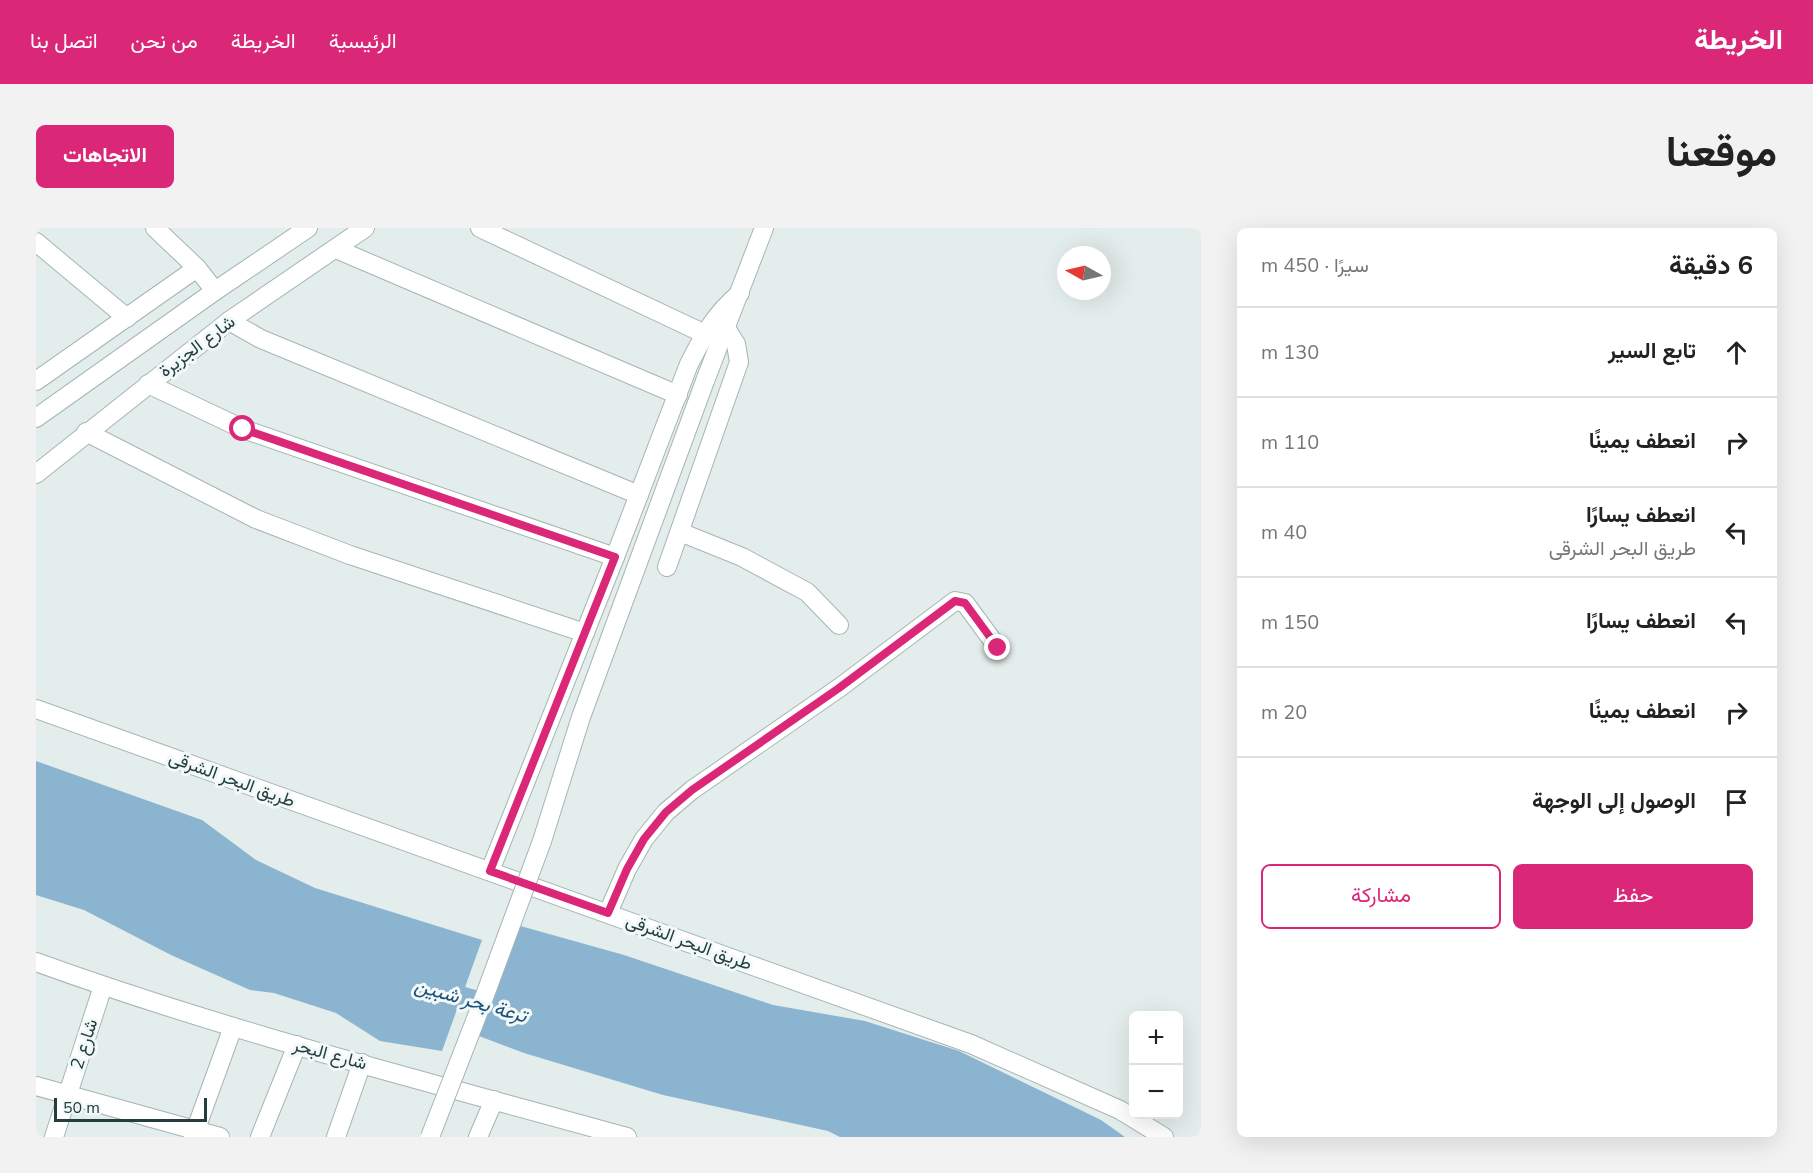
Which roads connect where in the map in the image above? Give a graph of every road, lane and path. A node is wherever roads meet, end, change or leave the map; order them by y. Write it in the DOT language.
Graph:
graph roads {
  1 [pos="155,228"];
  2 [pos="308,228"];
  3 [pos="365,228"];
  4 [pos="480,228"];
  5 [pos="764,228"];
  6 [pos="36,242"];
  7 [pos="336,249"];
  8 [pos="197,268"];
  9 [pos="215,291"];
  10 [pos="740,293"];
  11 [pos="127,318"];
  12 [pos="229,321"];
  13 [pos="726,328"];
  14 [pos="705,334"];
  15 [pos="36,381"];
  16 [pos="148,384"];
  17 [pos="678,395"];
  18 [pos="36,418"];
  19 [pos="86,432"];
  20 [pos="36,474"];
  21 [pos="639,495"];
  22 [pos="680,532"];
  23 [pos="615,557"];
  24 [pos="667,567"];
  25 [pos="839,625"];
  26 [pos="585,633"];
  27 [pos="998,648"];
  28 [pos="36,709"];
  29 [pos="490,871"];
  30 [pos="608,913"];
  31 [pos="36,962"];
  32 [pos="103,986"];
  33 [pos="233,1027"];
  34 [pos="297,1045"];
  35 [pos="362,1063"];
  36 [pos="36,1086"];
  37 [pos="68,1095"];
  38 [pos="494,1100"];
  39 [pos="194,1134"];
  40 [pos="54,1137"];
  41 [pos="219,1137"];
  42 [pos="260,1137"];
  43 [pos="336,1137"];
  44 [pos="429,1137"];
  45 [pos="478,1137"];
  46 [pos="627,1137"];
  47 [pos="1164,1137"];
  1 -- 8 [label="street"];
  2 -- 9 [label="street, شارع الجزيرة"];
  3 -- 7 [label="street, شارع الجزيرة"];
  4 -- 14 [label="street"];
  5 -- 10 [label="street"];
  6 -- 11 [label="street"];
  7 -- 12 [label="street, شارع الجزيرة"];
  7 -- 17 [label="street"];
  8 -- 9 [label="street"];
  8 -- 11 [label="street"];
  9 -- 18 [label="street, شارع الجزيرة"];
  10 -- 13 [label="street"];
  10 -- 14 [label="street"];
  11 -- 15 [label="street"];
  12 -- 16 [label="street, شارع الجزيرة"];
  12 -- 21 [label="street"];
  13 -- 22 [label="street"];
  13 -- 44 [label="street, bridge"];
  14 -- 17 [label="street"];
  16 -- 19 [label="street, شارع الجزيرة"];
  16 -- 23 [label="street"];
  17 -- 21 [label="street"];
  19 -- 20 [label="street, شارع الجزيرة"];
  19 -- 26 [label="street"];
  21 -- 23 [label="street"];
  22 -- 24 [label="street"];
  22 -- 25 [label="street"];
  23 -- 26 [label="street"];
  26 -- 29 [label="street"];
  27 -- 30 [label="street"];
  28 -- 29 [label="street, طريق البحر الشرقى"];
  29 -- 30 [label="street, طريق البحر الشرقى"];
  30 -- 47 [label="street, طريق البحر الشرقى"];
  31 -- 32 [label="street, شارع البحر"];
  32 -- 33 [label="street, شارع البحر"];
  32 -- 37 [label="street, شارع 2"];
  33 -- 34 [label="street, شارع البحر"];
  33 -- 39 [label="street"];
  34 -- 35 [label="street, شارع البحر"];
  34 -- 42 [label="street"];
  35 -- 38 [label="street, شارع البحر"];
  35 -- 43 [label="street"];
  36 -- 37 [label="street"];
  37 -- 39 [label="street"];
  37 -- 40 [label="street, شارع 2"];
  38 -- 45 [label="street"];
  38 -- 46 [label="street, شارع البحر"];
  39 -- 41 [label="street"];
}
